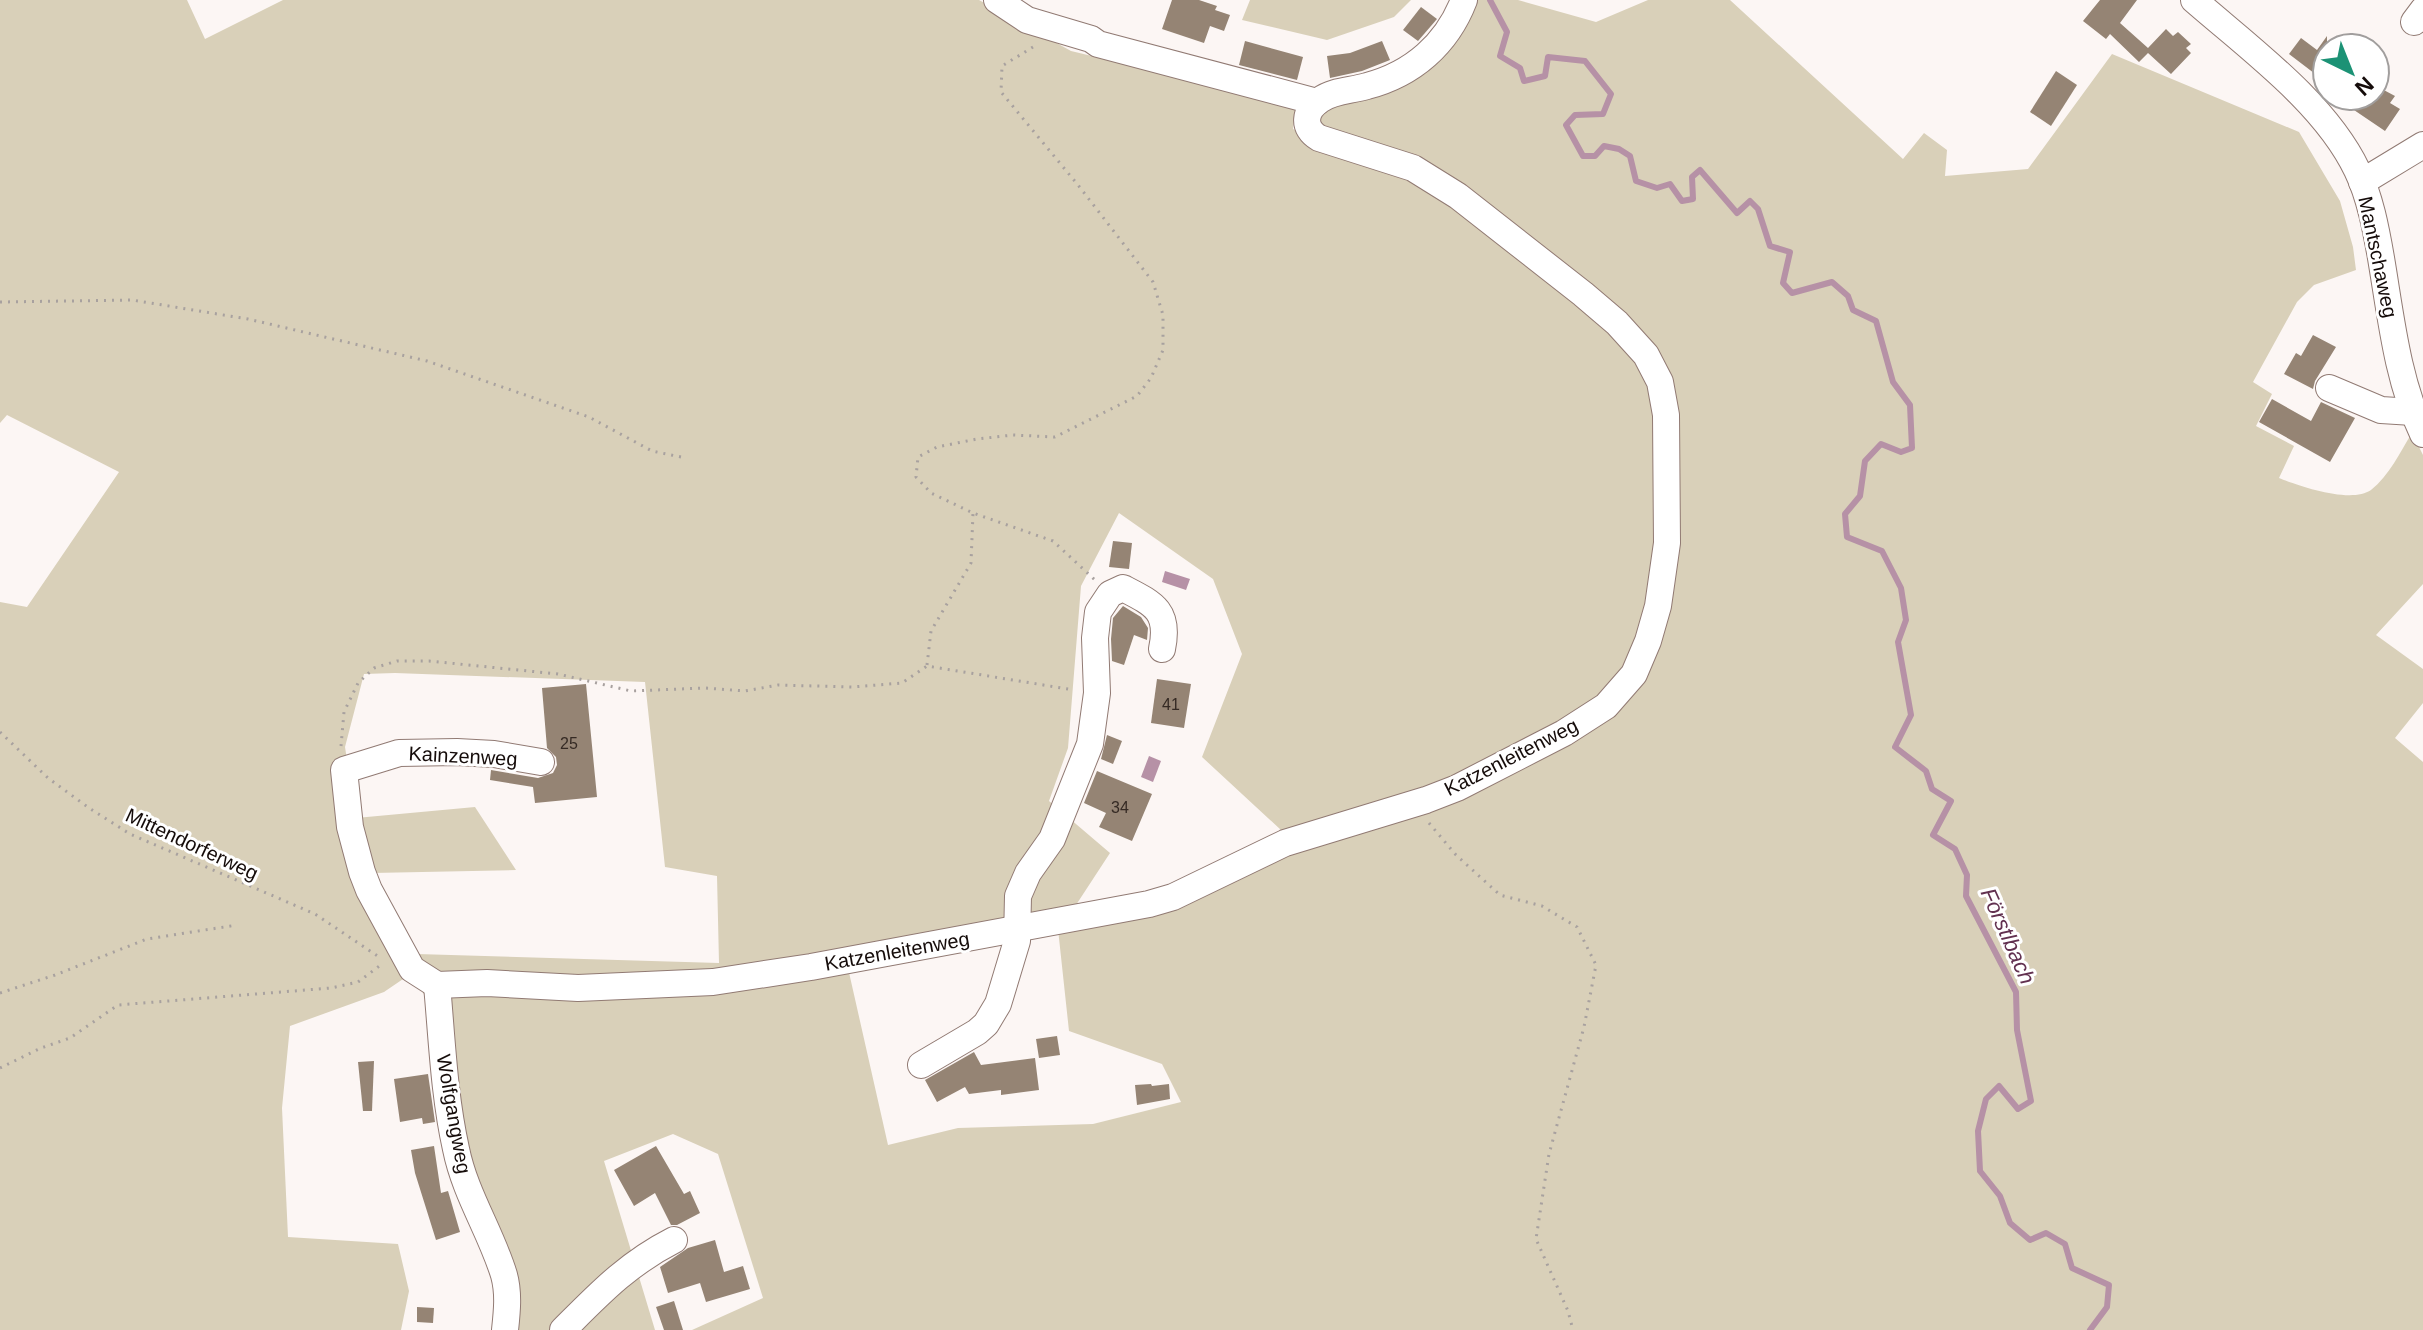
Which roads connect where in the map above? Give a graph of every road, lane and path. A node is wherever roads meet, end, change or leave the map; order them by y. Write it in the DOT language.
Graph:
graph roads {
  1 [pos="997,0"];
  2 [pos="1464,0"];
  3 [pos="2194,0"];
  4 [pos="1060,30"];
  5 [pos="1317,102"];
  6 [pos="2423,145"];
  7 [pos="2362,182"];
  8 [pos="0,302"];
  9 [pos="2329,388"];
  10 [pos="2418,423"];
  11 [pos="681,457"];
  12 [pos="973,513"];
  13 [pos="1110,594"];
  14 [pos="1162,649"];
  15 [pos="927,666"];
  16 [pos="1097,693"];
  17 [pos="0,732"];
  18 [pos="541,762"];
  19 [pos="344,770"];
  20 [pos="1413,804"];
  21 [pos="237,925"];
  22 [pos="1018,929"];
  23 [pos="437,985"];
  24 [pos="0,993"];
  25 [pos="921,1065"];
  26 [pos="0,1068"];
  27 [pos="674,1240"];
  28 [pos="505,1330"];
  29 [pos="563,1330"];
  30 [pos="1573,1330"];
  1 -- 4 [label="street"];
  2 -- 5 [label="street"];
  3 -- 7 [label="street, Mantschaweg"];
  4 -- 5 [label="street"];
  4 -- 12 [label="path"];
  5 -- 20 [label="street, Katzenleitenweg"];
  6 -- 7 [label="street"];
  7 -- 10 [label="street, Mantschaweg"];
  8 -- 11 [label="path"];
  9 -- 10 [label="street"];
  12 -- 13 [label="path"];
  12 -- 15 [label="path"];
  13 -- 14 [label="street"];
  13 -- 16 [label="street"];
  15 -- 16 [label="path"];
  15 -- 19 [label="path"];
  16 -- 22 [label="street"];
  17 -- 26 [label="path, Mittendorferweg"];
  18 -- 19 [label="street, Kainzenweg"];
  19 -- 23 [label="street"];
  20 -- 22 [label="street, Katzenleitenweg"];
  20 -- 30 [label="path"];
  21 -- 24 [label="path"];
  22 -- 23 [label="street, Katzenleitenweg"];
  22 -- 25 [label="street"];
  23 -- 28 [label="street, Wolfgangweg"];
  27 -- 29 [label="street"];
}
